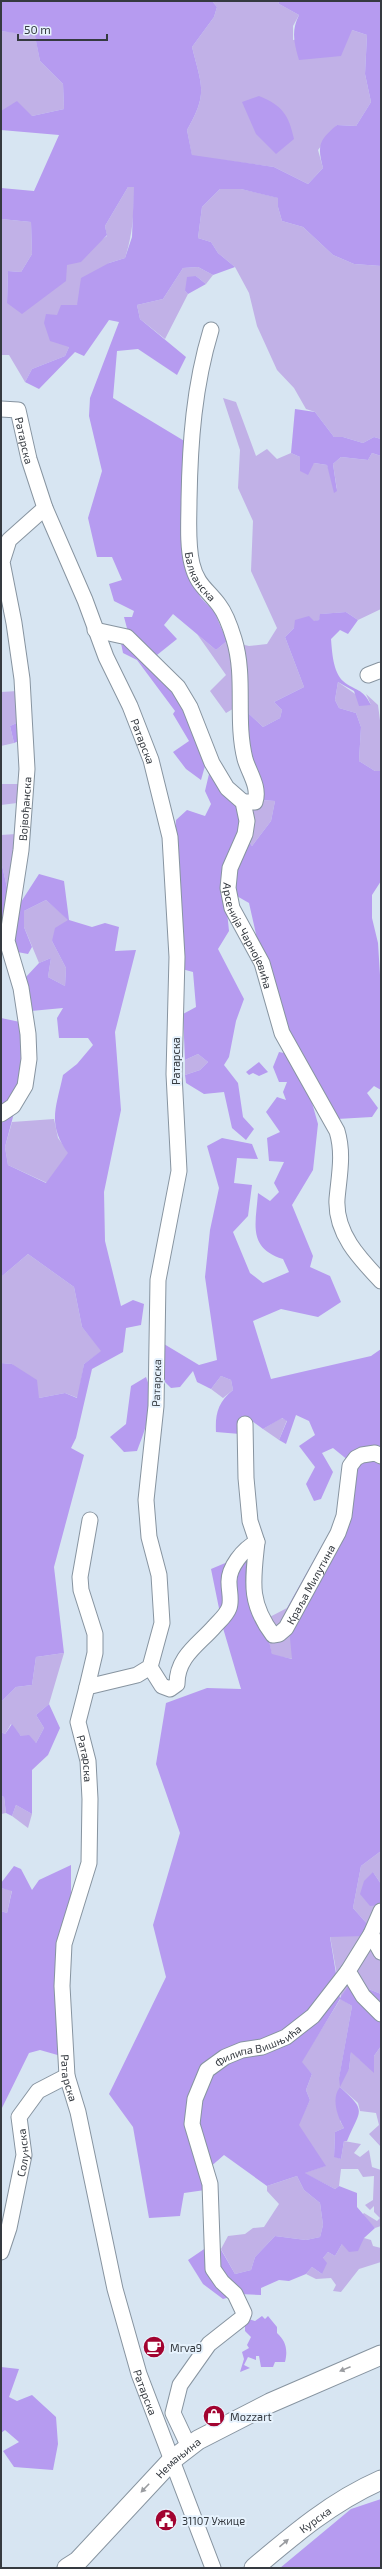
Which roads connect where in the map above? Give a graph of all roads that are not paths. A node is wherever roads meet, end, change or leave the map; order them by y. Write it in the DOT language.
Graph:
graph roads {
  1 [pos="212,330"];
  2 [pos="1,409"];
  3 [pos="45,508"];
  4 [pos="5,538"];
  5 [pos="95,630"];
  6 [pos="243,802"];
  7 [pos="1,1114"];
  8 [pos="381,1281"];
  9 [pos="245,1424"];
  10 [pos="381,1456"];
  11 [pos="90,1520"];
  12 [pos="256,1542"];
  13 [pos="150,1667"];
  14 [pos="87,1688"];
  15 [pos="381,1911"];
  16 [pos="371,1934"];
  17 [pos="381,1952"];
  18 [pos="348,1971"];
  19 [pos="381,2014"];
  20 [pos="66,2076"];
  21 [pos="1,2252"];
  22 [pos="381,2355"];
  23 [pos="189,2447"];
  24 [pos="172,2460"];
  25 [pos="381,2480"];
  26 [pos="67,2568"];
  27 [pos="213,2568"];
  28 [pos="254,2568"];
  1 -- 6 [label="street, Балканска"];
  2 -- 3 [label="street, Ратарска"];
  3 -- 4 [label="street, Војвођанска"];
  3 -- 5 [label="street, Ратарска"];
  4 -- 7 [label="street, Војвођанска"];
  5 -- 6 [label="street"];
  5 -- 13 [label="street, Ратарска"];
  6 -- 8 [label="street, Арсенија Чарнојевића"];
  9 -- 12 [label="street, Краља Милутина"];
  10 -- 12 [label="street, Краља Милутина"];
  11 -- 14 [label="street, Ратарска"];
  12 -- 13 [label="street"];
  13 -- 14 [label="street"];
  14 -- 20 [label="street, Ратарска"];
  15 -- 16 [label="street"];
  16 -- 17 [label="street"];
  16 -- 18 [label="street"];
  18 -- 19 [label="street"];
  18 -- 23 [label="street, Филипа Вишњића"];
  20 -- 21 [label="street, Солунска"];
  20 -- 24 [label="street, Ратарска"];
  22 -- 23 [label="main road, Немањина, one-way"];
  23 -- 24 [label="main road, Немањина"];
  24 -- 26 [label="main road, Немањина, one-way"];
  24 -- 27 [label="street, Ратарска"];
  28 -- 25 [label="main road, Курска, one-way"];
}
